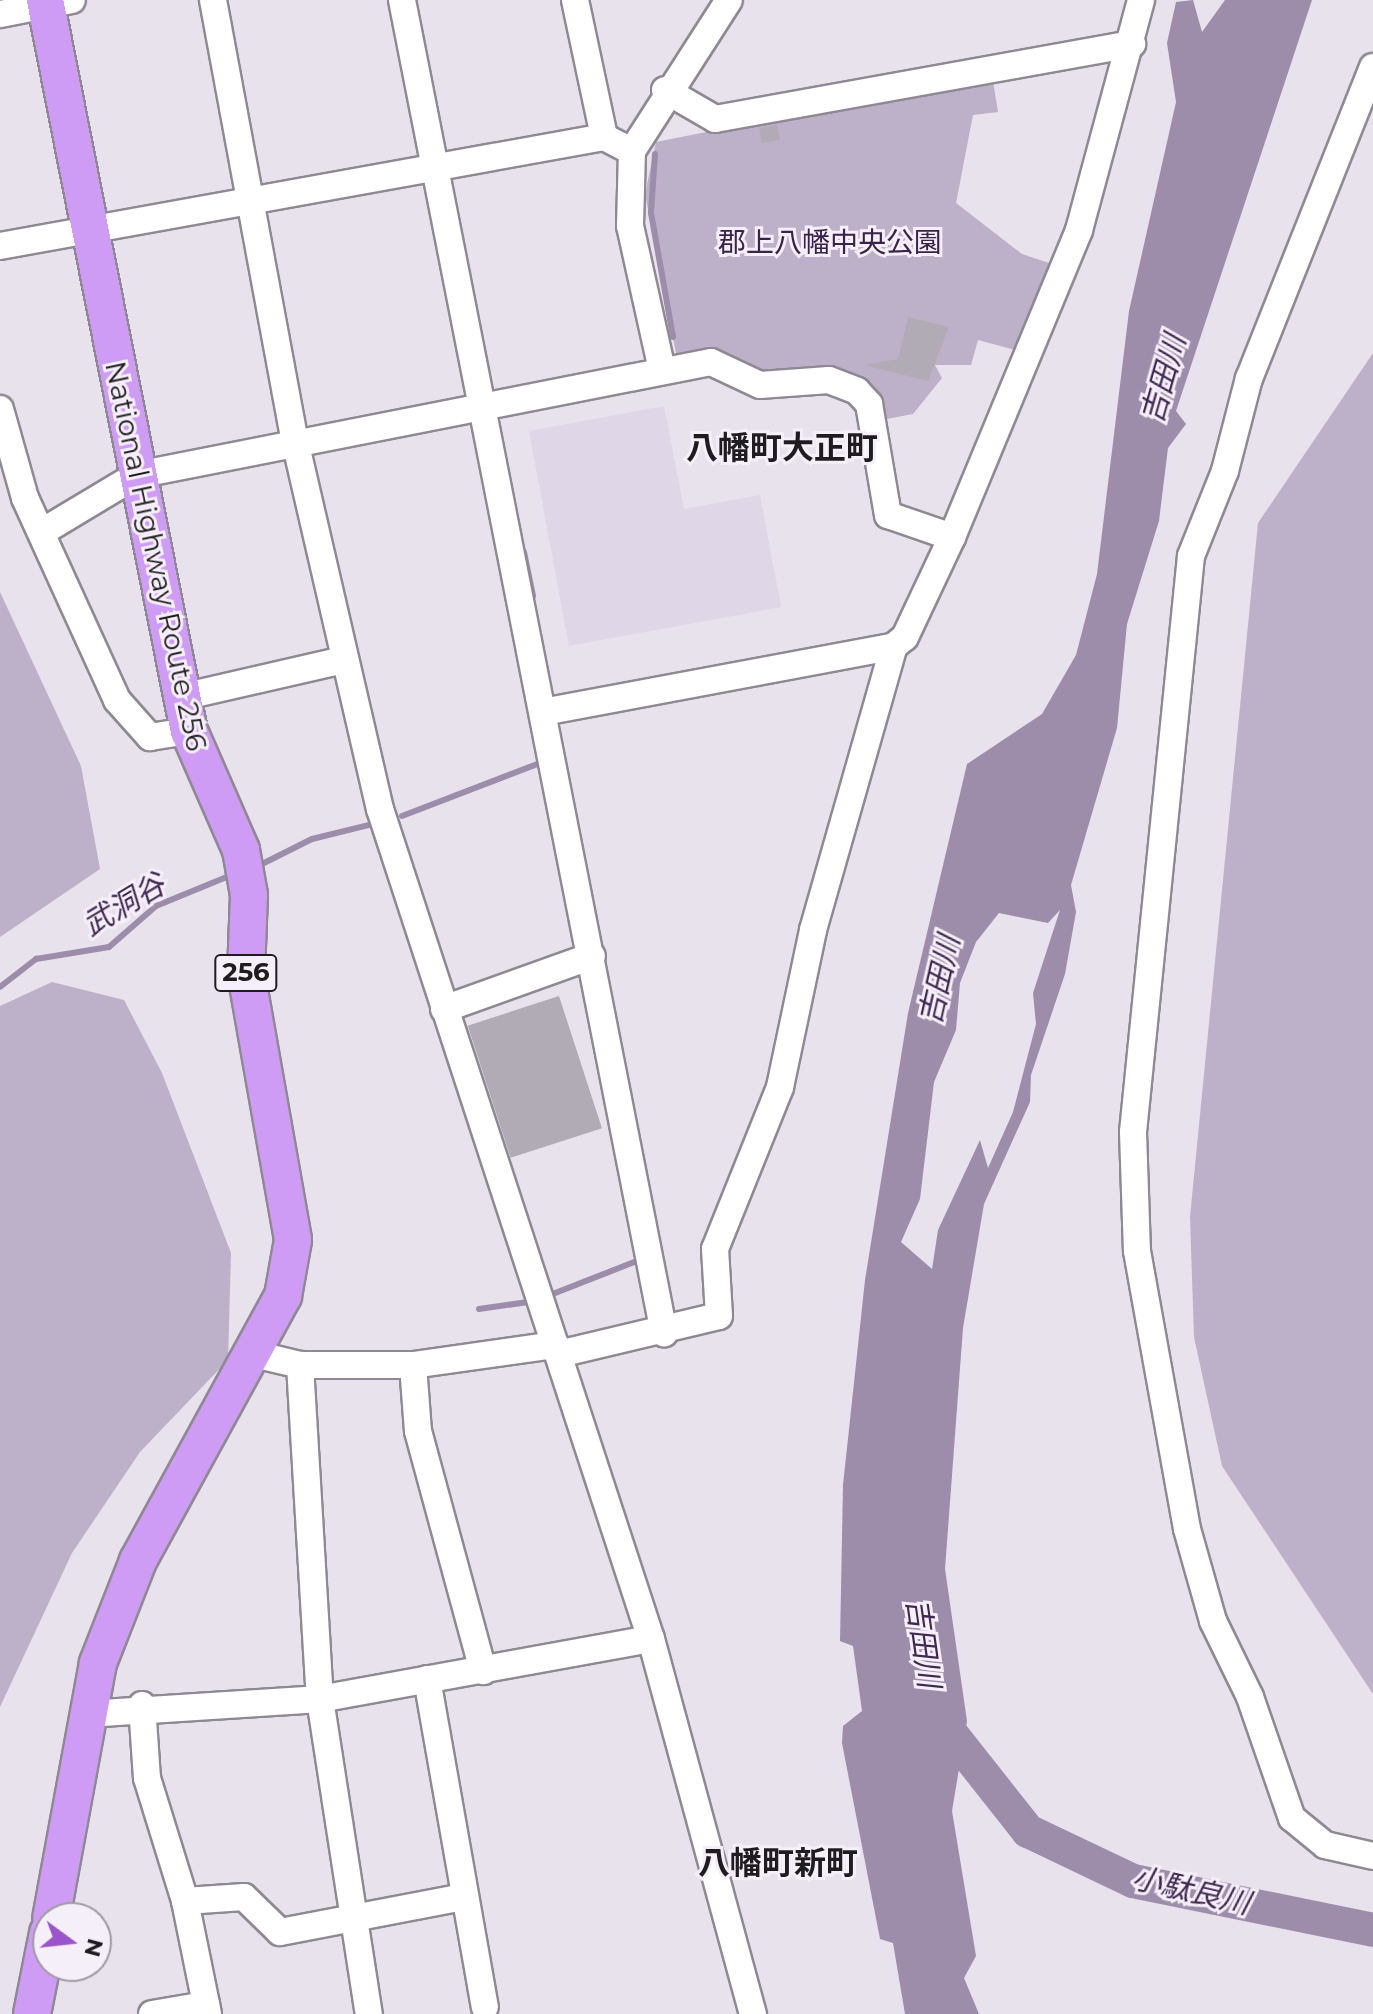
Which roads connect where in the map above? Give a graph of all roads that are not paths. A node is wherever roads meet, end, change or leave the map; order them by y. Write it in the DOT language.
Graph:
graph roads {
  1 [pos="213,0"];
  2 [pos="402,0"];
  3 [pos="575,0"];
  4 [pos="729,0"];
  5 [pos="1141,0"];
  6 [pos="55,2"];
  7 [pos="0,14"];
  8 [pos="1132,44"];
  9 [pos="1373,67"];
  10 [pos="665,90"];
  11 [pos="604,137"];
  12 [pos="632,151"];
  13 [pos="436,166"];
  14 [pos="251,199"];
  15 [pos="89,230"];
  16 [pos="0,246"];
  17 [pos="662,370"];
  18 [pos="0,409"];
  19 [pos="480,410"];
  20 [pos="295,441"];
  21 [pos="137,475"];
  22 [pos="42,532"];
  23 [pos="952,537"];
  24 [pos="894,646"];
  25 [pos="344,660"];
  26 [pos="543,712"];
  27 [pos="186,714"];
  28 [pos="592,956"];
  29 [pos="444,1009"];
  30 [pos="664,1333"];
  31 [pos="558,1350"];
  32 [pos="254,1354"];
  33 [pos="300,1365"];
  34 [pos="413,1365"];
  35 [pos="651,1639"];
  36 [pos="483,1671"];
  37 [pos="427,1679"];
  38 [pos="320,1699"];
  39 [pos="142,1705"];
  40 [pos="88,1714"];
  41 [pos="1373,1856"];
  42 [pos="464,1897"];
  43 [pos="185,1901"];
  44 [pos="54,1902"];
  45 [pos="349,1917"];
  46 [pos="38,1982"];
  47 [pos="485,2007"];
  48 [pos="207,2009"];
  49 [pos="32,2014"];
  50 [pos="152,2014"];
  51 [pos="369,2014"];
  52 [pos="753,2014"];
  1 -- 14 [label="street"];
  2 -- 13 [label="street"];
  3 -- 11 [label="street"];
  4 -- 10 [label="street"];
  5 -- 8 [label="street"];
  6 -- 7 [label="street"];
  6 -- 15 [label="highway, National Highway Route 256 / 256"];
  8 -- 10 [label="street"];
  8 -- 23 [label="street"];
  9 -- 41 [label="street"];
  10 -- 12 [label="street"];
  11 -- 12 [label="street"];
  11 -- 13 [label="street"];
  12 -- 17 [label="street"];
  13 -- 14 [label="street"];
  13 -- 19 [label="street"];
  14 -- 15 [label="street"];
  14 -- 20 [label="street"];
  15 -- 16 [label="street"];
  15 -- 21 [label="highway, National Highway Route 256 / 256"];
  17 -- 19 [label="street"];
  17 -- 23 [label="street"];
  18 -- 22 [label="street"];
  19 -- 20 [label="street"];
  19 -- 26 [label="street"];
  20 -- 21 [label="street"];
  20 -- 25 [label="street"];
  21 -- 22 [label="street"];
  21 -- 27 [label="highway, National Highway Route 256 / 256"];
  22 -- 27 [label="street"];
  23 -- 24 [label="street"];
  24 -- 26 [label="street"];
  24 -- 30 [label="street"];
  25 -- 27 [label="street"];
  25 -- 29 [label="street"];
  26 -- 28 [label="street"];
  27 -- 32 [label="highway, National Highway Route 256 / 256"];
  28 -- 29 [label="street"];
  28 -- 30 [label="street"];
  29 -- 31 [label="street"];
  30 -- 31 [label="street"];
  31 -- 34 [label="street"];
  31 -- 35 [label="street"];
  32 -- 33 [label="street"];
  32 -- 40 [label="highway, National Highway Route 256 / 256"];
  33 -- 34 [label="street"];
  33 -- 38 [label="street"];
  34 -- 36 [label="street"];
  35 -- 36 [label="street"];
  35 -- 52 [label="street"];
  36 -- 37 [label="street"];
  37 -- 38 [label="street"];
  37 -- 42 [label="street"];
  38 -- 39 [label="street"];
  38 -- 45 [label="street"];
  39 -- 40 [label="street"];
  39 -- 43 [label="street"];
  40 -- 44 [label="highway, National Highway Route 256 / 256"];
  42 -- 45 [label="street"];
  42 -- 47 [label="street"];
  43 -- 45 [label="street"];
  43 -- 48 [label="street"];
  45 -- 51 [label="street"];
  46 -- 49 [label="highway"];
  48 -- 50 [label="street"];
}
